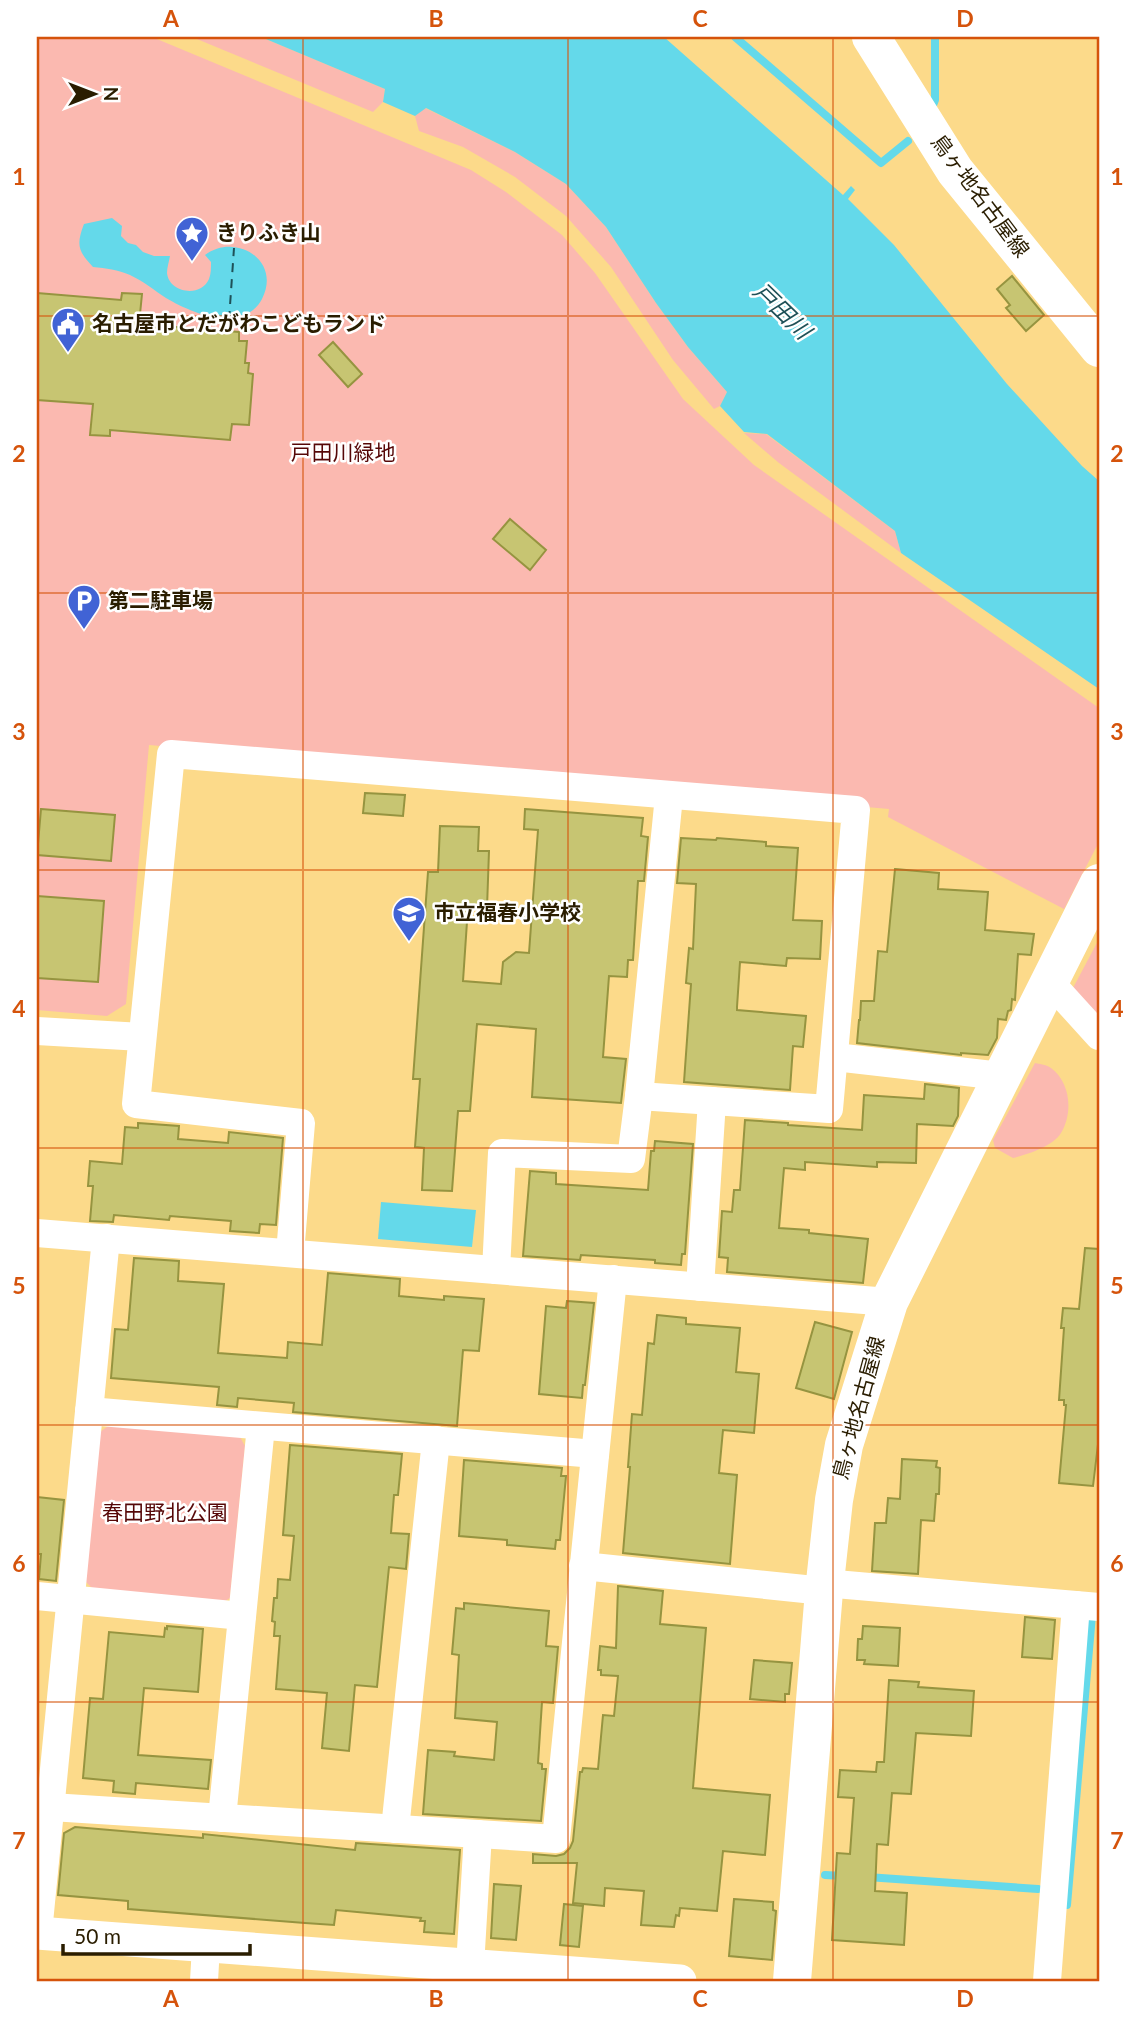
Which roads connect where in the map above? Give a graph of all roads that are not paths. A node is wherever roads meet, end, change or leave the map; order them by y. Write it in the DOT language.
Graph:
graph roads {
  1 [pos="872,37"];
  2 [pos="1099,348"];
  3 [pos="669,796"];
  4 [pos="1099,883"];
  5 [pos="1049,981"];
  6 [pos="37,1031"];
  7 [pos="1099,1036"];
  8 [pos="142,1037"];
  9 [pos="835,1057"];
  10 [pos="1001,1076"];
  11 [pos="639,1096"];
  12 [pos="712,1101"];
  13 [pos="37,1233"];
  14 [pos="106,1238"];
  15 [pos="290,1254"];
  16 [pos="496,1270"];
  17 [pos="613,1279"];
  18 [pos="700,1287"];
  19 [pos="889,1302"];
  20 [pos="89,1411"];
  21 [pos="261,1426"];
  22 [pos="436,1440"];
  23 [pos="595,1454"];
  24 [pos="583,1566"];
  25 [pos="824,1587"];
  26 [pos="37,1596"];
  27 [pos="71,1600"];
  28 [pos="1088,1606"];
  29 [pos="242,1616"];
  30 [pos="51,1807"];
  31 [pos="222,1818"];
  32 [pos="395,1829"];
  33 [pos="478,1834"];
  34 [pos="37,1933"];
  35 [pos="206,1946"];
  36 [pos="470,1966"];
  37 [pos="378,1970"];
  38 [pos="569,1977"];
  39 [pos="204,1981"];
  40 [pos="680,1981"];
  41 [pos="792,1981"];
  42 [pos="1047,1981"];
  1 -- 2 [label="main road, 鳥ヶ地名古屋線"];
  3 -- 8 [label="street"];
  3 -- 9 [label="street"];
  3 -- 11 [label="street"];
  4 -- 5 [label="main road, 鳥ヶ地名古屋線"];
  5 -- 7 [label="street"];
  5 -- 10 [label="main road, 鳥ヶ地名古屋線"];
  6 -- 8 [label="street"];
  8 -- 15 [label="street"];
  9 -- 10 [label="street"];
  9 -- 12 [label="street"];
  10 -- 19 [label="main road, 鳥ヶ地名古屋線"];
  11 -- 12 [label="street"];
  11 -- 16 [label="street"];
  12 -- 18 [label="street"];
  13 -- 14 [label="street"];
  14 -- 15 [label="street"];
  14 -- 20 [label="street"];
  15 -- 16 [label="street"];
  16 -- 17 [label="street"];
  17 -- 18 [label="street"];
  17 -- 23 [label="street"];
  18 -- 19 [label="street"];
  19 -- 25 [label="main road, 鳥ヶ地名古屋線"];
  20 -- 21 [label="street"];
  20 -- 27 [label="street"];
  21 -- 22 [label="street"];
  21 -- 29 [label="street"];
  22 -- 23 [label="street"];
  22 -- 32 [label="street"];
  23 -- 24 [label="street"];
  24 -- 25 [label="street"];
  24 -- 33 [label="street"];
  25 -- 28 [label="street"];
  25 -- 41 [label="main road, 鳥ヶ地名古屋線"];
  26 -- 27 [label="street"];
  27 -- 29 [label="street"];
  27 -- 30 [label="street"];
  28 -- 42 [label="street"];
  29 -- 31 [label="street"];
  30 -- 31 [label="street"];
  30 -- 34 [label="street"];
  31 -- 32 [label="street"];
  32 -- 33 [label="street"];
  33 -- 36 [label="street"];
  34 -- 35 [label="street"];
  35 -- 37 [label="street"];
  35 -- 39 [label="street"];
  36 -- 37 [label="street"];
  36 -- 38 [label="street"];
  38 -- 40 [label="street"];
}
